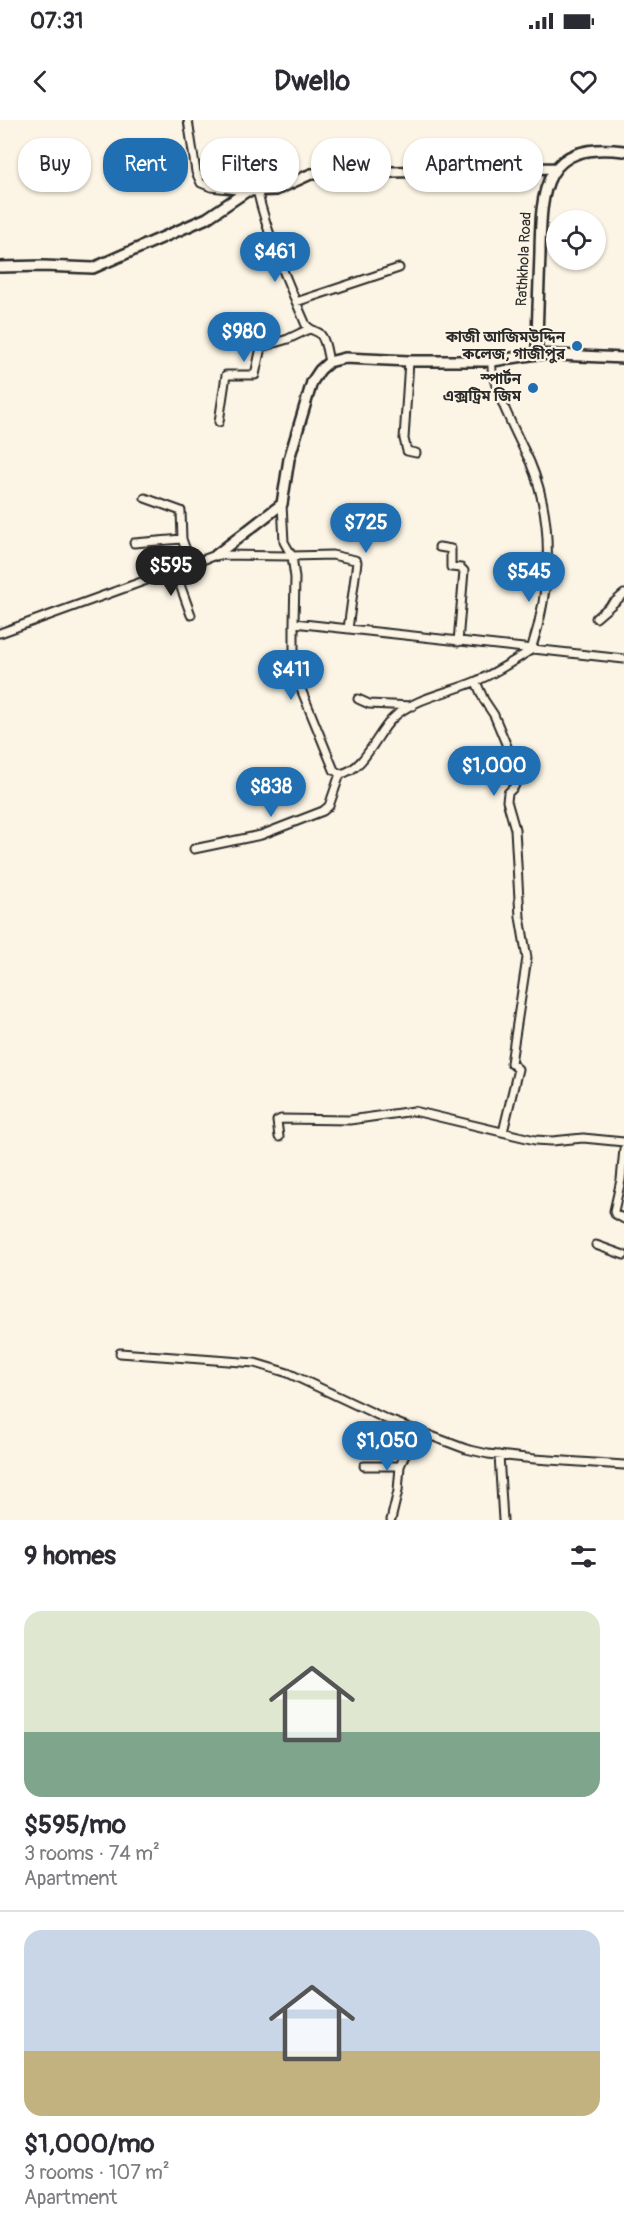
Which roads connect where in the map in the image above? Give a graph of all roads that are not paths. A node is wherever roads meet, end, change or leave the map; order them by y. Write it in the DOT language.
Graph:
graph roads {
  1 [pos="188,120"];
  2 [pos="624,147"];
  3 [pos="624,151"];
  4 [pos="556,168"];
  5 [pos="299,179"];
  6 [pos="200,181"];
  7 [pos="249,192"];
  8 [pos="253,192"];
  9 [pos="0,267"];
  10 [pos="399,268"];
  11 [pos="296,302"];
  12 [pos="309,329"];
  13 [pos="537,354"];
  14 [pos="624,358"];
  15 [pos="409,361"];
  16 [pos="493,361"];
  17 [pos="329,362"];
  18 [pos="219,422"];
  19 [pos="416,453"];
  20 [pos="145,498"];
  21 [pos="282,504"];
  22 [pos="182,539"];
  23 [pos="134,543"];
  24 [pos="439,547"];
  25 [pos="216,555"];
  26 [pos="292,556"];
  27 [pos="191,564"];
  28 [pos="175,571"];
  29 [pos="624,594"];
  30 [pos="191,615"];
  31 [pos="596,618"];
  32 [pos="294,623"];
  33 [pos="348,630"];
  34 [pos="0,633"];
  35 [pos="458,642"];
  36 [pos="531,650"];
  37 [pos="624,659"];
  38 [pos="476,682"];
  39 [pos="358,699"];
  40 [pos="413,706"];
  41 [pos="340,774"];
  42 [pos="194,849"];
  43 [pos="503,1132"];
  44 [pos="279,1137"];
  45 [pos="624,1143"];
  46 [pos="624,1149"];
  47 [pos="624,1219"];
  48 [pos="596,1245"];
  49 [pos="624,1255"];
  50 [pos="120,1353"];
  51 [pos="409,1428"];
  52 [pos="499,1455"];
  53 [pos="624,1465"];
  54 [pos="364,1466"];
  55 [pos="400,1466"];
  56 [pos="391,1520"];
  57 [pos="503,1520"];
  1 -- 6 [label="street"];
  2 -- 3 [label="main road"];
  3 -- 4 [label="main road"];
  4 -- 5 [label="main road"];
  4 -- 13 [label="main road, Rathkhola Road"];
  7 -- 9 [label="main road"];
  8 -- 11 [label="street"];
  10 -- 11 [label="street"];
  11 -- 12 [label="street"];
  12 -- 17 [label="street"];
  12 -- 18 [label="street"];
  13 -- 14 [label="main road"];
  13 -- 16 [label="main road"];
  15 -- 16 [label="main road"];
  15 -- 17 [label="main road"];
  15 -- 19 [label="street"];
  16 -- 36 [label="street"];
  17 -- 21 [label="main road"];
  20 -- 22 [label="street"];
  21 -- 25 [label="main road"];
  21 -- 26 [label="street"];
  22 -- 23 [label="street"];
  22 -- 27 [label="street"];
  24 -- 35 [label="street"];
  25 -- 26 [label="street"];
  25 -- 27 [label="street"];
  26 -- 32 [label="street"];
  26 -- 33 [label="street"];
  27 -- 28 [label="street"];
  28 -- 30 [label="street"];
  28 -- 34 [label="street"];
  29 -- 31 [label="street"];
  32 -- 33 [label="street"];
  32 -- 41 [label="street"];
  33 -- 35 [label="street"];
  35 -- 36 [label="street"];
  36 -- 37 [label="street"];
  36 -- 38 [label="street"];
  38 -- 40 [label="street"];
  38 -- 43 [label="street"];
  39 -- 40 [label="street"];
  40 -- 41 [label="street"];
  41 -- 42 [label="street"];
  43 -- 44 [label="street"];
  43 -- 45 [label="street"];
  46 -- 47 [label="street"];
  48 -- 49 [label="street"];
  50 -- 51 [label="street"];
  51 -- 52 [label="street"];
  51 -- 55 [label="street"];
  52 -- 53 [label="street"];
  52 -- 57 [label="street"];
  54 -- 55 [label="street"];
  55 -- 56 [label="street"];
}
